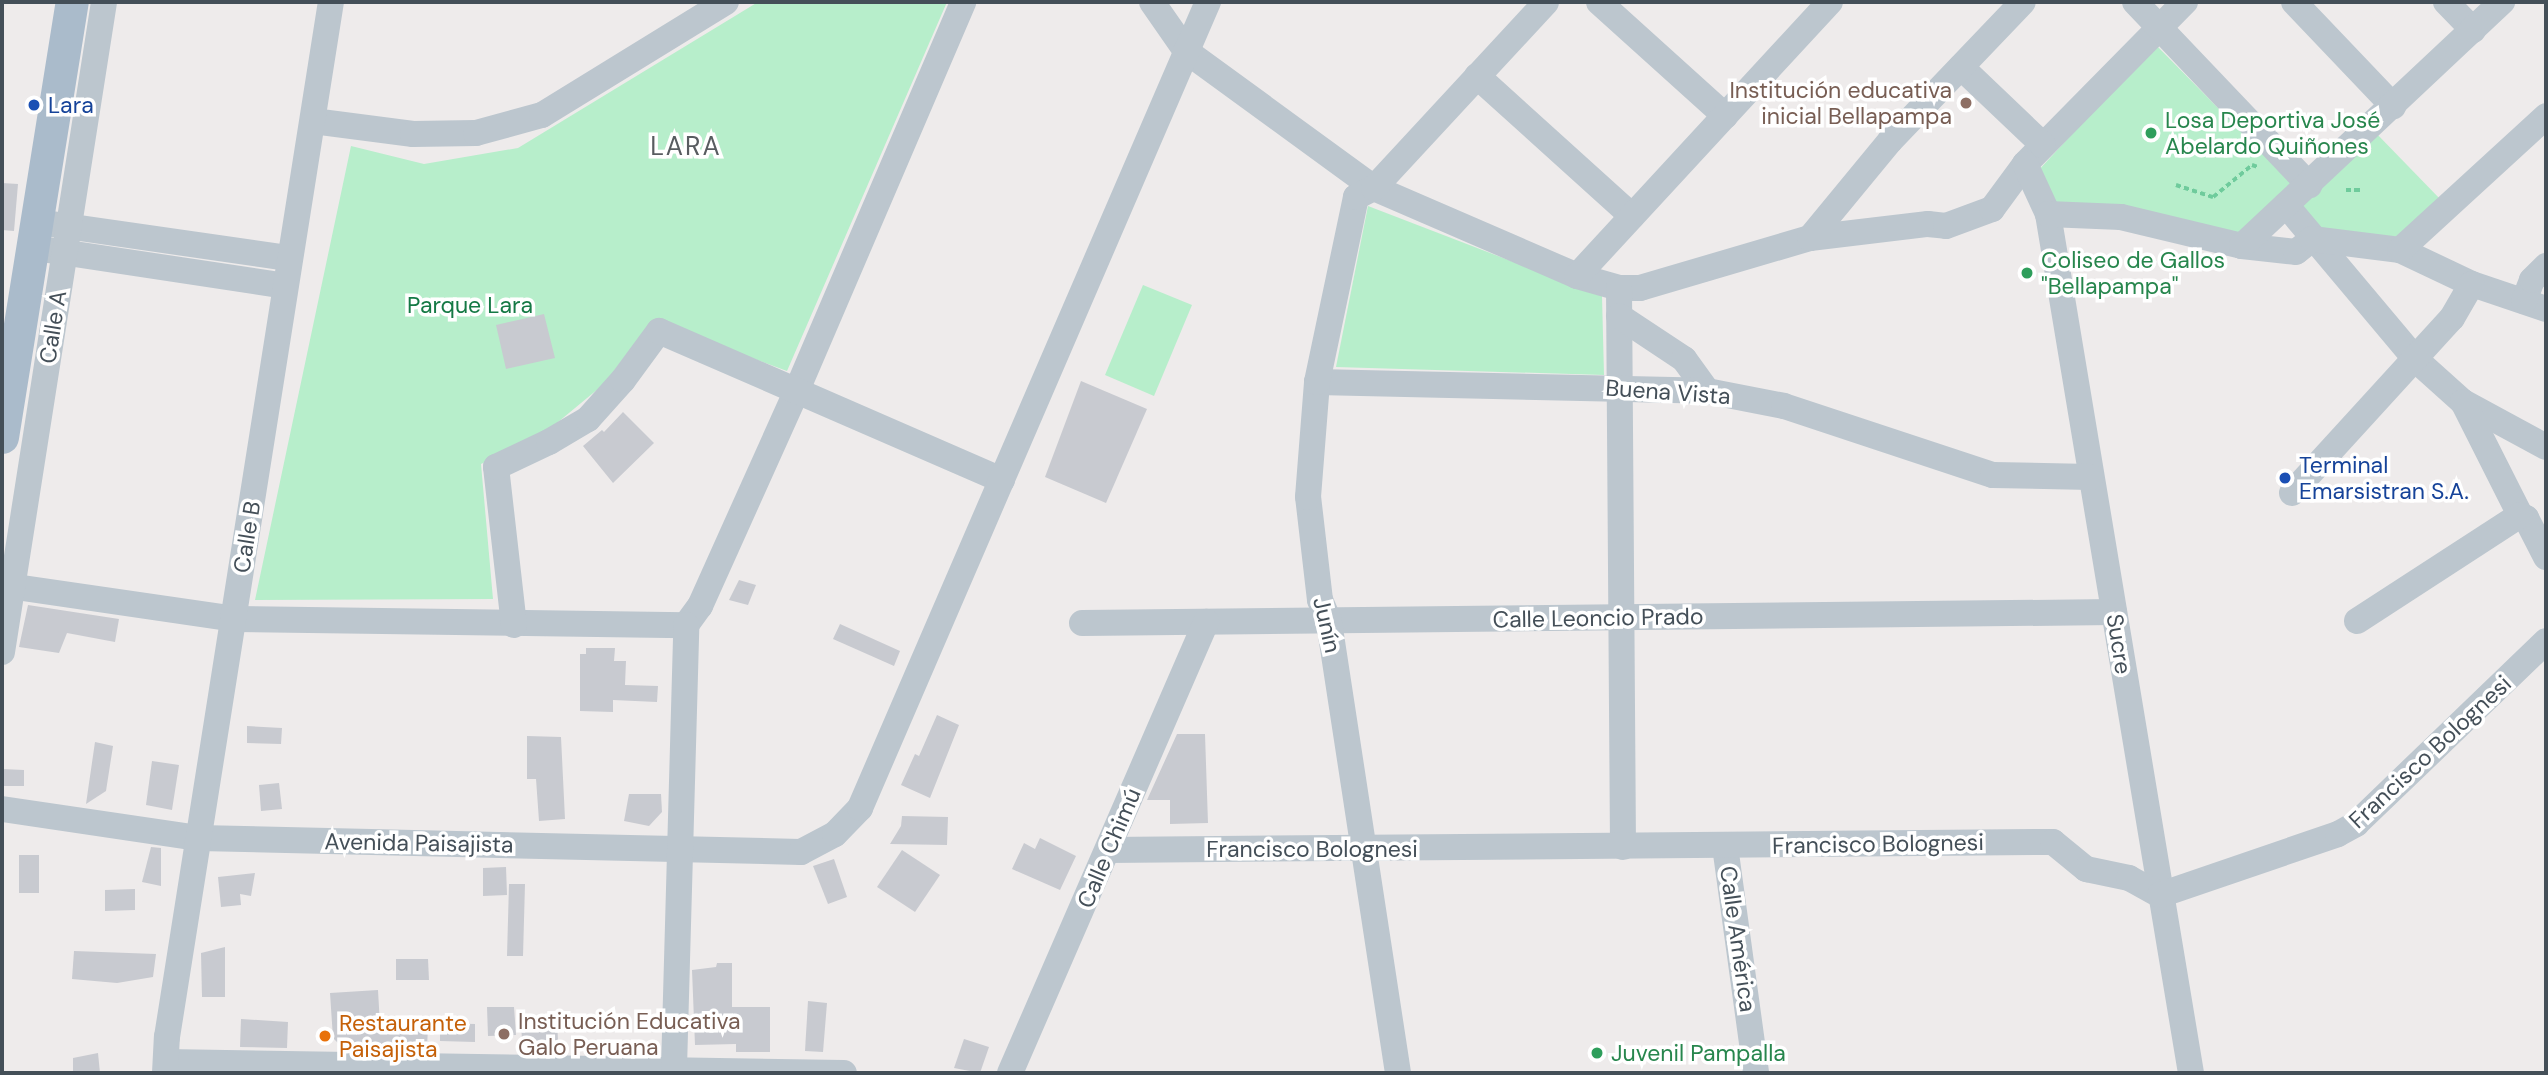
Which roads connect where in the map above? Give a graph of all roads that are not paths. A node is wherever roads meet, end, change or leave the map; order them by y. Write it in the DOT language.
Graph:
graph roads {
  1 [pos="72,2"];
  2 [pos="104,2"];
  3 [pos="331,2"];
  4 [pos="726,2"];
  5 [pos="963,2"];
  6 [pos="1152,2"];
  7 [pos="1209,2"];
  8 [pos="1546,2"];
  9 [pos="1599,2"];
  10 [pos="2023,2"];
  11 [pos="2135,2"];
  12 [pos="2185,2"];
  13 [pos="2294,2"];
  14 [pos="2446,2"];
  15 [pos="2502,2"];
  16 [pos="1819,5"];
  17 [pos="699,9"];
  18 [pos="2158,26"];
  19 [pos="2473,30"];
  20 [pos="1186,51"];
  21 [pos="1961,67"];
  22 [pos="1477,76"];
  23 [pos="2393,106"];
  24 [pos="1725,116"];
  25 [pos="2546,116"];
  26 [pos="313,121"];
  27 [pos="2034,154"];
  28 [pos="2309,185"];
  29 [pos="1374,188"];
  30 [pos="2286,205"];
  31 [pos="1992,209"];
  32 [pos="2046,210"];
  33 [pos="1632,216"];
  34 [pos="46,232"];
  35 [pos="1810,238"];
  36 [pos="2312,239"];
  37 [pos="2242,246"];
  38 [pos="2400,250"];
  39 [pos="65,252"];
  40 [pos="289,258"];
  41 [pos="2546,267"];
  42 [pos="1577,276"];
  43 [pos="2472,284"];
  44 [pos="285,286"];
  45 [pos="1619,288"];
  46 [pos="2535,305"];
  47 [pos="1619,316"];
  48 [pos="2415,359"];
  49 [pos="1317,382"];
  50 [pos="1619,387"];
  51 [pos="797,390"];
  52 [pos="1707,391"];
  53 [pos="2463,402"];
  54 [pos="3,427"];
  55 [pos="2546,447"];
  56 [pos="2091,477"];
  57 [pos="1002,480"];
  58 [pos="2292,493"];
  59 [pos="2520,515"];
  60 [pos="2546,556"];
  61 [pos="7,586"];
  62 [pos="2114,612"];
  63 [pos="1622,617"];
  64 [pos="235,619"];
  65 [pos="1329,621"];
  66 [pos="2357,621"];
  67 [pos="1206,622"];
  68 [pos="1082,623"];
  69 [pos="514,625"];
  70 [pos="686,625"];
  71 [pos="2546,640"];
  72 [pos="2,652"];
  73 [pos="2,809"];
  74 [pos="199,838"];
  75 [pos="1725,846"];
  76 [pos="1623,847"];
  77 [pos="1108,849"];
  78 [pos="1364,849"];
  79 [pos="681,850"];
  80 [pos="2160,895"];
  81 [pos="166,1068"];
  82 [pos="674,1068"];
  83 [pos="844,1073"];
  84 [pos="1010,1073"];
  85 [pos="1398,1073"];
  86 [pos="1756,1073"];
  87 [pos="2191,1073"];
  1 -- 34 [label="main road"];
  2 -- 34 [label="street"];
  3 -- 26 [label="street, Calle B"];
  4 -- 17 [label="street"];
  5 -- 51 [label="street"];
  6 -- 20 [label="street"];
  7 -- 20 [label="street, Avenida Paisajista"];
  8 -- 22 [label="street"];
  9 -- 24 [label="street"];
  10 -- 21 [label="street"];
  11 -- 18 [label="street"];
  12 -- 18 [label="street"];
  13 -- 23 [label="street"];
  14 -- 19 [label="street"];
  15 -- 19 [label="street"];
  16 -- 24 [label="street"];
  17 -- 26 [label="street"];
  18 -- 27 [label="street"];
  18 -- 28 [label="street"];
  19 -- 23 [label="street"];
  20 -- 29 [label="street"];
  20 -- 57 [label="street, Avenida Paisajista"];
  21 -- 27 [label="street"];
  21 -- 35 [label="street"];
  22 -- 29 [label="street"];
  22 -- 33 [label="street"];
  23 -- 28 [label="street"];
  24 -- 33 [label="street"];
  25 -- 38 [label="street"];
  26 -- 40 [label="street, Calle B"];
  27 -- 31 [label="street"];
  27 -- 32 [label="street, Sucre"];
  28 -- 30 [label="street"];
  29 -- 42 [label="street"];
  29 -- 49 [label="street, Junín"];
  30 -- 36 [label="street"];
  30 -- 37 [label="street"];
  31 -- 32 [label="street"];
  31 -- 35 [label="street"];
  32 -- 37 [label="street"];
  32 -- 56 [label="street, Sucre"];
  33 -- 42 [label="street"];
  34 -- 39 [label="street"];
  34 -- 40 [label="street"];
  34 -- 54 [label="main road"];
  35 -- 45 [label="street"];
  36 -- 37 [label="street"];
  36 -- 38 [label="street"];
  36 -- 48 [label="street"];
  38 -- 43 [label="street"];
  39 -- 44 [label="street"];
  39 -- 61 [label="street, Calle A"];
  40 -- 44 [label="street, Calle B"];
  41 -- 46 [label="street"];
  42 -- 45 [label="street"];
  43 -- 46 [label="street"];
  43 -- 48 [label="street"];
  44 -- 64 [label="street, Calle B"];
  45 -- 47 [label="street"];
  47 -- 50 [label="street"];
  47 -- 52 [label="street"];
  48 -- 53 [label="street"];
  48 -- 58 [label="street"];
  49 -- 50 [label="street, Buena Vista"];
  49 -- 65 [label="street, Junín"];
  50 -- 52 [label="street, Buena Vista"];
  50 -- 63 [label="street"];
  51 -- 57 [label="street"];
  51 -- 69 [label="street"];
  51 -- 70 [label="street"];
  52 -- 56 [label="street, Buena Vista"];
  53 -- 55 [label="street"];
  53 -- 59 [label="street"];
  56 -- 62 [label="street, Sucre"];
  57 -- 79 [label="street, Avenida Paisajista"];
  59 -- 60 [label="street"];
  59 -- 66 [label="street"];
  61 -- 64 [label="street"];
  61 -- 72 [label="street, Calle A"];
  62 -- 63 [label="street, Calle Leoncio Prado"];
  62 -- 80 [label="street, Sucre"];
  63 -- 65 [label="street, Calle Leoncio Prado"];
  63 -- 76 [label="street"];
  64 -- 69 [label="street"];
  64 -- 74 [label="street, Calle B"];
  65 -- 67 [label="street, Calle Leoncio Prado"];
  65 -- 78 [label="street, Junín"];
  67 -- 68 [label="street, Calle Leoncio Prado"];
  67 -- 77 [label="street, Calle Chimú"];
  69 -- 70 [label="street"];
  70 -- 79 [label="street"];
  71 -- 80 [label="street, Francisco Bolognesi"];
  73 -- 74 [label="street, Avenida Paisajista"];
  74 -- 79 [label="street, Avenida Paisajista"];
  74 -- 81 [label="street, Calle B"];
  75 -- 76 [label="street, Francisco Bolognesi"];
  75 -- 80 [label="street, Francisco Bolognesi"];
  75 -- 86 [label="street, Calle América"];
  76 -- 78 [label="street, Francisco Bolognesi"];
  77 -- 78 [label="street, Francisco Bolognesi"];
  77 -- 84 [label="street, Calle Chimú"];
  78 -- 85 [label="street, Junín"];
  79 -- 82 [label="street"];
  80 -- 87 [label="street, Sucre"];
  81 -- 82 [label="street"];
  82 -- 83 [label="street"];
}
